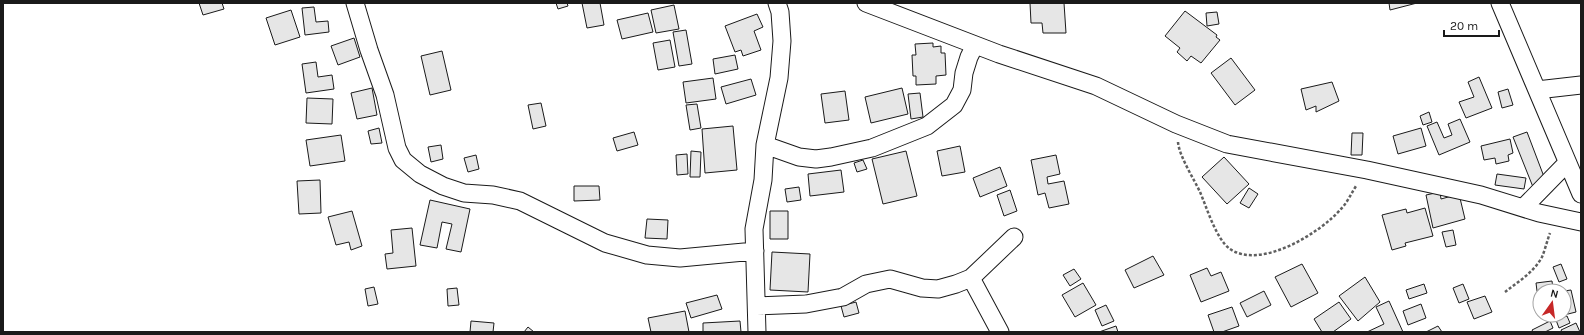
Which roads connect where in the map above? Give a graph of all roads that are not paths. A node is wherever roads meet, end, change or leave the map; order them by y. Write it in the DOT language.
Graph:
graph roads {
  1 [pos="355,3"];
  2 [pos="777,3"];
  3 [pos="866,3"];
  4 [pos="1500,3"];
  5 [pos="975,45"];
  6 [pos="1581,85"];
  7 [pos="1537,90"];
  8 [pos="765,145"];
  9 [pos="1567,163"];
  10 [pos="1581,194"];
  11 [pos="1523,208"];
  12 [pos="1581,222"];
  13 [pos="1014,237"];
  14 [pos="755,251"];
  15 [pos="971,278"];
  16 [pos="757,306"];
  17 [pos="757,332"];
  18 [pos="1000,332"];
  1 -- 14 [label="street"];
  2 -- 8 [label="street"];
  3 -- 5 [label="street"];
  4 -- 7 [label="street"];
  5 -- 8 [label="street"];
  5 -- 11 [label="street"];
  6 -- 7 [label="street"];
  7 -- 9 [label="street"];
  8 -- 14 [label="street"];
  9 -- 10 [label="street"];
  9 -- 11 [label="street"];
  11 -- 12 [label="street"];
  13 -- 15 [label="street"];
  14 -- 16 [label="street"];
  15 -- 16 [label="street"];
  15 -- 18 [label="street"];
  16 -- 17 [label="street"];
}
